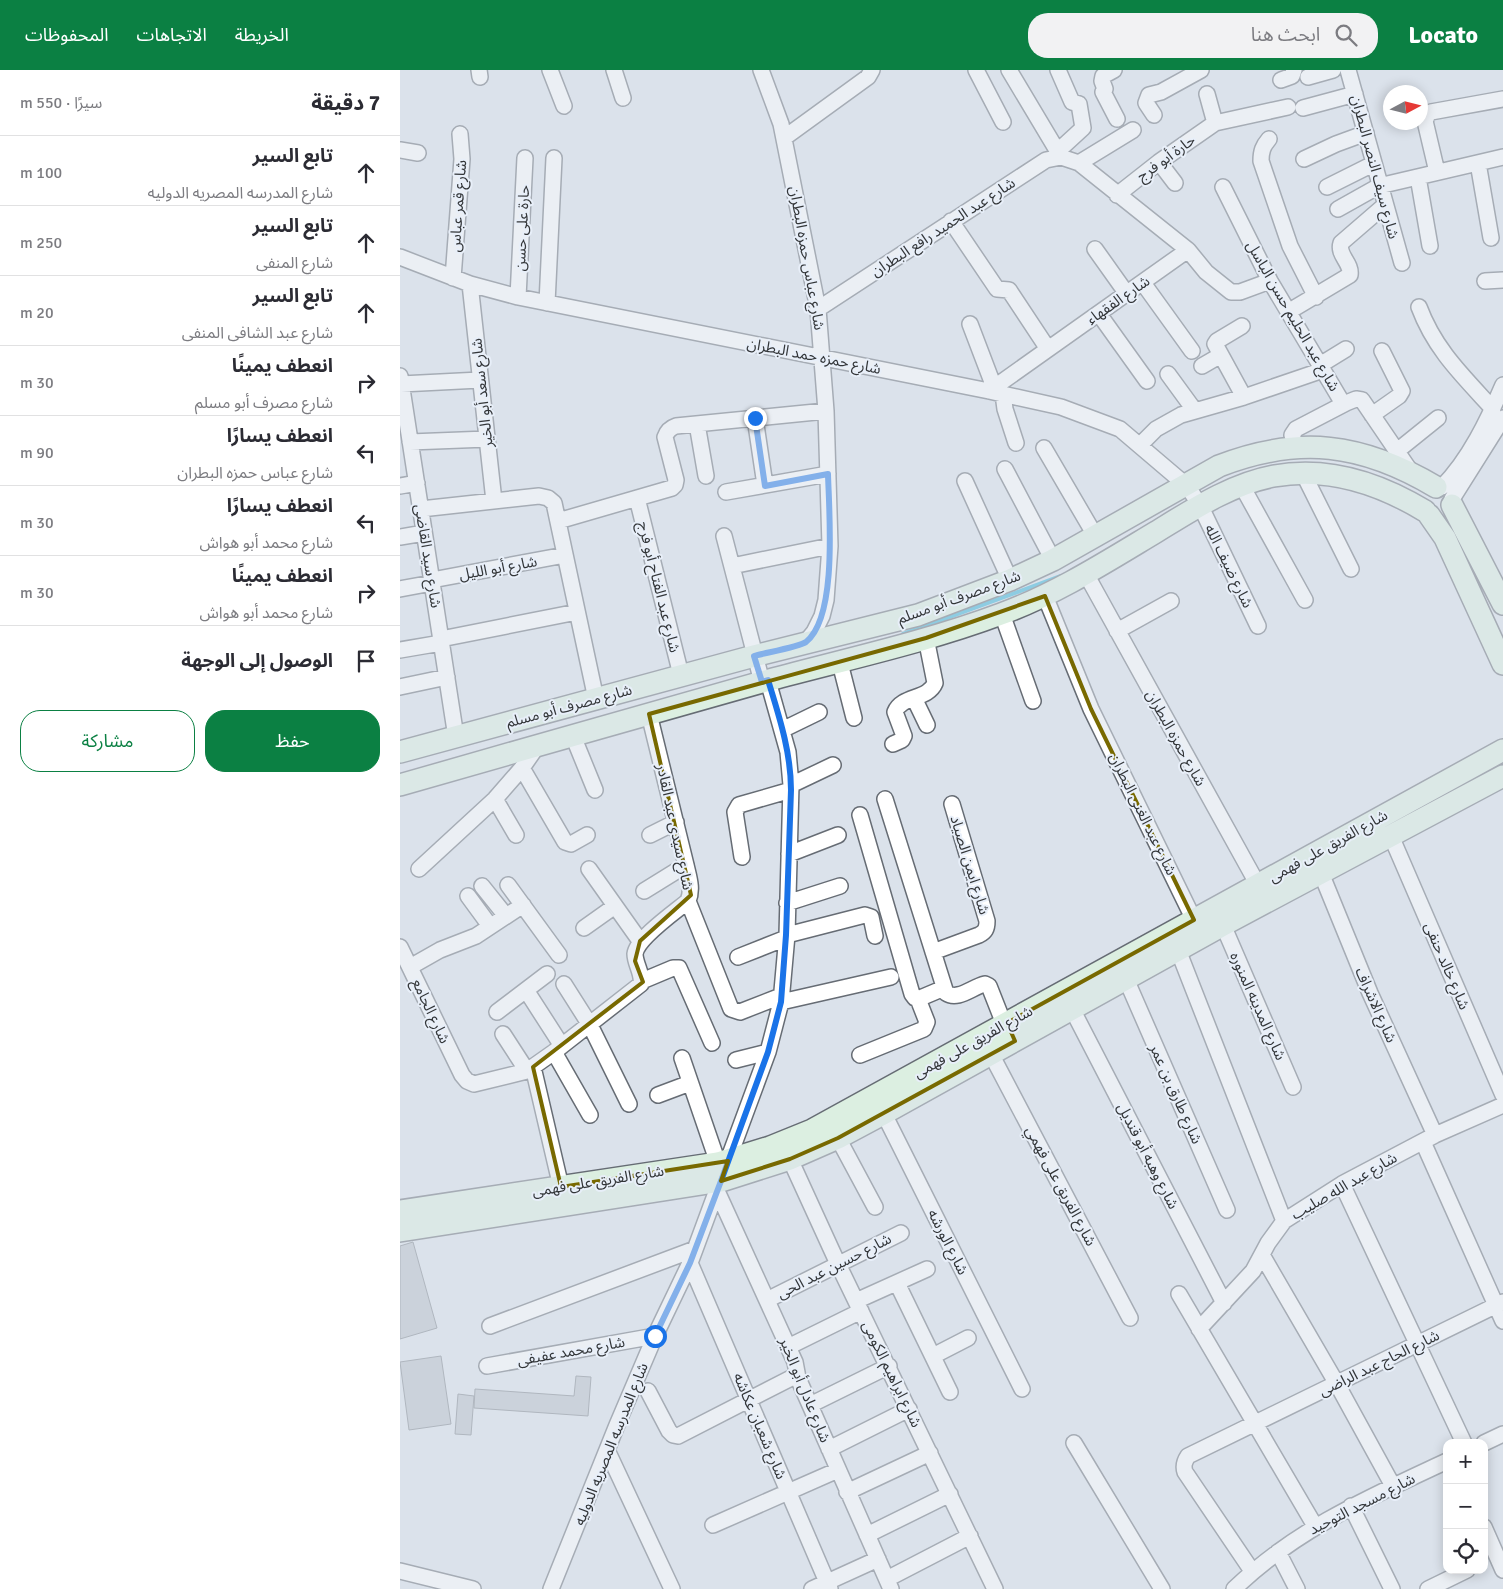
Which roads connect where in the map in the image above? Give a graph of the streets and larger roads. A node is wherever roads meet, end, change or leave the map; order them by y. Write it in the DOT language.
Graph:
graph roads {
  1 [pos="550,70"];
  2 [pos="614,70"];
  3 [pos="761,70"];
  4 [pos="872,70"];
  5 [pos="976,70"];
  6 [pos="1009,70"];
  7 [pos="1058,70"];
  8 [pos="1114,70"];
  9 [pos="1294,70"];
  10 [pos="1333,70"];
  11 [pos="1348,70"];
  12 [pos="1193,72"];
  13 [pos="1308,77"];
  14 [pos="1281,80"];
  15 [pos="1103,92"];
  16 [pos="1207,94"];
  17 [pos="1355,94"];
  18 [pos="623,98"];
  19 [pos="1503,99"];
  20 [pos="1078,104"];
  21 [pos="564,106"];
  22 [pos="1288,107"];
  23 [pos="1303,108"];
  24 [pos="1154,116"];
  25 [pos="1117,119"];
  26 [pos="1003,122"];
  27 [pos="1215,123"];
  28 [pos="1132,130"];
  29 [pos="460,134"];
  30 [pos="1366,134"];
  31 [pos="784,138"];
  32 [pos="1268,139"];
  33 [pos="400,150"];
  34 [pos="418,153"];
  35 [pos="1503,157"];
  36 [pos="525,158"];
  37 [pos="554,158"];
  38 [pos="1067,158"];
  39 [pos="1304,159"];
  40 [pos="1159,162"];
  41 [pos="1478,162"];
  42 [pos="1373,164"];
  43 [pos="1437,172"];
  44 [pos="1418,177"];
  45 [pos="1175,184"];
  46 [pos="1223,186"];
  47 [pos="1379,186"];
  48 [pos="1327,187"];
  49 [pos="1117,195"];
  50 [pos="1385,205"];
  51 [pos="1338,209"];
  52 [pos="951,221"];
  53 [pos="1490,238"];
  54 [pos="1430,246"];
  55 [pos="1095,248"];
  56 [pos="1188,250"];
  57 [pos="400,257"];
  58 [pos="1402,263"];
  59 [pos="453,278"];
  60 [pos="1503,280"];
  61 [pos="1270,281"];
  62 [pos="1485,281"];
  63 [pos="1143,282"];
  64 [pos="470,284"];
  65 [pos="1127,294"];
  66 [pos="518,297"];
  67 [pos="1316,297"];
  68 [pos="547,303"];
  69 [pos="1419,308"];
  70 [pos="818,309"];
  71 [pos="1288,312"];
  72 [pos="1099,314"];
  73 [pos="970,324"];
  74 [pos="1242,326"];
  75 [pos="1048,349"];
  76 [pos="1346,349"];
  77 [pos="1192,351"];
  78 [pos="1382,351"];
  79 [pos="1221,355"];
  80 [pos="822,358"];
  81 [pos="1202,366"];
  82 [pos="1322,367"];
  83 [pos="1168,374"];
  84 [pos="400,380"];
  85 [pos="480,380"];
  86 [pos="1147,381"];
  87 [pos="1503,385"];
  88 [pos="995,391"];
  89 [pos="1244,397"];
  90 [pos="1346,403"];
  91 [pos="826,410"];
  92 [pos="1194,411"];
  93 [pos="1372,414"];
  94 [pos="1498,414"];
  95 [pos="755,418"];
  96 [pos="1438,418"];
  97 [pos="697,424"];
  98 [pos="406,438"];
  99 [pos="487,439"];
  100 [pos="1016,443"];
  101 [pos="1140,445"];
  102 [pos="1296,447"];
  103 [pos="1044,448"];
  104 [pos="1397,451"];
  105 [pos="1005,469"];
  106 [pos="1412,472"];
  107 [pos="1303,473"];
  108 [pos="828,474"];
  109 [pos="706,476"];
  110 [pos="966,482"];
  111 [pos="416,483"];
  112 [pos="400,486"];
  113 [pos="765,486"];
  114 [pos="1187,486"];
  115 [pos="1242,486"];
  116 [pos="726,492"];
  117 [pos="1445,495"];
  118 [pos="637,498"];
  119 [pos="494,501"];
  120 [pos="1200,505"];
  121 [pos="421,509"];
  122 [pos="1427,513"];
  123 [pos="558,521"];
  124 [pos="424,533"];
  125 [pos="724,536"];
  126 [pos="400,537"];
  127 [pos="1096,537"];
  128 [pos="830,546"];
  129 [pos="565,555"];
  130 [pos="1054,560"];
  131 [pos="732,566"];
  132 [pos="1351,569"];
  133 [pos="1086,574"];
  134 [pos="1010,580"];
  135 [pos="432,581"];
  136 [pos="400,589"];
  137 [pos="1501,592"];
  138 [pos="1045,596"];
  139 [pos="1305,600"];
  140 [pos="1171,601"];
  141 [pos="577,612"];
  142 [pos="1002,614"];
  143 [pos="1258,626"];
  144 [pos="1117,631"];
  145 [pos="828,637"];
  146 [pos="926,638"];
  147 [pos="441,641"];
  148 [pos="805,643"];
  149 [pos="400,650"];
  150 [pos="754,656"];
  151 [pos="837,663"];
  152 [pos="1503,664"];
  153 [pos="681,675"];
  154 [pos="447,678"];
  155 [pos="765,682"];
  156 [pos="400,686"];
  157 [pos="914,698"];
  158 [pos="596,699"];
  159 [pos="1033,701"];
  160 [pos="819,712"];
  161 [pos="649,714"];
  162 [pos="854,718"];
  163 [pos="927,725"];
  164 [pos="782,730"];
  165 [pos="573,736"];
  166 [pos="456,737"];
  167 [pos="893,744"];
  168 [pos="538,745"];
  169 [pos="1503,750"];
  170 [pos="400,752"];
  171 [pos="834,765"];
  172 [pos="522,768"];
  173 [pos="1503,776"];
  174 [pos="400,784"];
  175 [pos="791,788"];
  176 [pos="595,790"];
  177 [pos="885,799"];
  178 [pos="495,800"];
  179 [pos="952,804"];
  180 [pos="860,815"];
  181 [pos="676,822"];
  182 [pos="516,835"];
  183 [pos="587,835"];
  184 [pos="650,835"];
  185 [pos="838,835"];
  186 [pos="1391,836"];
  187 [pos="789,854"];
  188 [pos="742,857"];
  189 [pos="686,865"];
  190 [pos="419,868"];
  191 [pos="589,869"];
  192 [pos="1321,873"];
  193 [pos="508,885"];
  194 [pos="482,886"];
  195 [pos="840,886"];
  196 [pos="644,891"];
  197 [pos="1262,893"];
  198 [pos="468,896"];
  199 [pos="688,901"];
  200 [pos="788,903"];
  201 [pos="523,905"];
  202 [pos="615,906"];
  203 [pos="506,916"];
  204 [pos="1194,920"];
  205 [pos="1223,925"];
  206 [pos="490,926"];
  207 [pos="584,928"];
  208 [pos="786,936"];
  209 [pos="875,936"];
  210 [pos="640,941"];
  211 [pos="400,947"];
  212 [pos="1178,950"];
  213 [pos="933,952"];
  214 [pos="560,955"];
  215 [pos="738,957"];
  216 [pos="410,967"];
  217 [pos="547,974"];
  218 [pos="890,976"];
  219 [pos="1126,979"];
  220 [pos="642,982"];
  221 [pos="564,984"];
  222 [pos="944,988"];
  223 [pos="526,990"];
  224 [pos="781,999"];
  225 [pos="918,999"];
  226 [pos="1072,1009"];
  227 [pos="497,1012"];
  228 [pos="590,1025"];
  229 [pos="1009,1029"];
  230 [pos="503,1034"];
  231 [pos="712,1043"];
  232 [pos="558,1049"];
  233 [pos="768,1052"];
  234 [pos="991,1054"];
  235 [pos="860,1055"];
  236 [pos="682,1058"];
  237 [pos="736,1060"];
  238 [pos="530,1069"];
  239 [pos="690,1083"];
  240 [pos="1293,1087"];
  241 [pos="658,1095"];
  242 [pos="1503,1095"];
  243 [pos="629,1104"];
  244 [pos="879,1105"];
  245 [pos="1503,1106"];
  246 [pos="590,1115"];
  247 [pos="838,1138"];
  248 [pos="1429,1139"];
  249 [pos="790,1159"];
  250 [pos="721,1174"];
  251 [pos="1342,1184"];
  252 [pos="561,1187"];
  253 [pos="875,1207"];
  254 [pos="1227,1210"];
  255 [pos="400,1211"];
  256 [pos="1284,1221"];
  257 [pos="400,1231"];
  258 [pos="901,1233"];
  259 [pos="1262,1255"];
  260 [pos="692,1256"];
  261 [pos="838,1264"];
  262 [pos="927,1269"];
  263 [pos="897,1283"];
  264 [pos="1180,1294"];
  265 [pos="767,1300"];
  266 [pos="1224,1303"];
  267 [pos="1500,1304"];
  268 [pos="859,1306"];
  269 [pos="1130,1318"];
  270 [pos="1503,1321"];
  271 [pos="490,1326"];
  272 [pos="1199,1329"];
  273 [pos="655,1336"];
  274 [pos="968,1338"];
  275 [pos="1417,1345"];
  276 [pos="788,1347"];
  277 [pos="933,1356"];
  278 [pos="487,1366"];
  279 [pos="889,1366"];
  280 [pos="797,1375"];
  281 [pos="1337,1384"];
  282 [pos="1022,1389"];
  283 [pos="648,1391"];
  284 [pos="950,1392"];
  285 [pos="749,1400"];
  286 [pos="810,1405"];
  287 [pos="909,1409"];
  288 [pos="1256,1424"];
  289 [pos="1503,1434"];
  290 [pos="1462,1439"];
  291 [pos="1488,1441"];
  292 [pos="1074,1443"];
  293 [pos="829,1449"];
  294 [pos="607,1450"];
  295 [pos="930,1453"];
  296 [pos="1443,1463"];
  297 [pos="838,1470"];
  298 [pos="1393,1486"];
  299 [pos="788,1492"];
  300 [pos="848,1492"];
  301 [pos="950,1494"];
  302 [pos="1351,1506"];
  303 [pos="713,1525"];
  304 [pos="1315,1526"];
  305 [pos="1485,1529"];
  306 [pos="867,1535"];
  307 [pos="970,1536"];
  308 [pos="1278,1552"];
  309 [pos="1495,1557"];
  310 [pos="878,1559"];
  311 [pos="1503,1570"];
  312 [pos="400,1571"];
  313 [pos="1252,1571"];
  314 [pos="1459,1574"];
  315 [pos="889,1584"];
  316 [pos="828,1586"];
  317 [pos="990,1587"];
  318 [pos="473,1589"];
  319 [pos="552,1589"];
  320 [pos="672,1589"];
  321 [pos="812,1589"];
  322 [pos="1162,1589"];
  323 [pos="1234,1589"];
  324 [pos="1297,1589"];
  325 [pos="1392,1589"];
  326 [pos="1428,1589"];
  1 -- 21 [label="street"];
  2 -- 18 [label="street"];
  3 -- 31 [label="street, شارع عباس حمزه البطران"];
  4 -- 31 [label="street"];
  5 -- 26 [label="street"];
  6 -- 38 [label="street"];
  7 -- 20 [label="street"];
  8 -- 15 [label="street"];
  9 -- 14 [label="street"];
  10 -- 13 [label="street"];
  11 -- 17 [label="street, شارع سيف النصر البطران"];
  12 -- 24 [label="street"];
  15 -- 20 [label="street"];
  15 -- 25 [label="street"];
  16 -- 27 [label="street"];
  17 -- 23 [label="street"];
  17 -- 30 [label="street, شارع سيف النصر البطران"];
  19 -- 43 [label="street"];
  20 -- 38 [label="street"];
  22 -- 27 [label="street, حارة أبو فرج"];
  27 -- 40 [label="street, حارة أبو فرج"];
  28 -- 38 [label="street"];
  29 -- 59 [label="street, شارع قمر عباس"];
  30 -- 39 [label="street"];
  30 -- 42 [label="street, شارع سيف النصر البطران"];
  31 -- 70 [label="street, شارع عباس حمزه البطران"];
  32 -- 67 [label="street"];
  33 -- 34 [label="street"];
  35 -- 41 [label="street"];
  36 -- 66 [label="street, حارة على حسن"];
  37 -- 68 [label="street"];
  38 -- 49 [label="street"];
  38 -- 52 [label="street, شارع عبد الحميد رافع البطران"];
  40 -- 45 [label="street"];
  40 -- 49 [label="street, حارة أبو فرج"];
  41 -- 43 [label="street"];
  41 -- 53 [label="street"];
  42 -- 47 [label="street, شارع سيف النصر البطران"];
  42 -- 48 [label="street"];
  43 -- 44 [label="street"];
  44 -- 47 [label="street"];
  44 -- 54 [label="street"];
  46 -- 61 [label="street, شارع عبد الحليم حسن الباسل"];
  47 -- 50 [label="street, شارع سيف النصر البطران"];
  47 -- 51 [label="street"];
  49 -- 56 [label="street"];
  50 -- 58 [label="street, شارع سيف النصر البطران"];
  50 -- 67 [label="street"];
  52 -- 70 [label="street, شارع عبد الحميد رافع البطران"];
  52 -- 75 [label="street"];
  55 -- 65 [label="street"];
  56 -- 61 [label="street"];
  56 -- 63 [label="street, شارع الفقهاء"];
  57 -- 59 [label="street, شارع حمزه حمد البطران"];
  59 -- 64 [label="street, شارع حمزه حمد البطران"];
  60 -- 62 [label="street"];
  61 -- 71 [label="street, شارع عبد الحليم حسن الباسل"];
  63 -- 65 [label="street, شارع الفقهاء"];
  63 -- 77 [label="street"];
  64 -- 66 [label="street, شارع حمزه حمد البطران"];
  64 -- 85 [label="street, شارع سعد أبو الخير"];
  65 -- 72 [label="street, شارع الفقهاء"];
  66 -- 68 [label="street, شارع حمزه حمد البطران"];
  67 -- 71 [label="street"];
  68 -- 80 [label="street, شارع حمزه حمد البطران"];
  69 -- 94 [label="street"];
  70 -- 80 [label="street, شارع عباس حمزه البطران"];
  71 -- 82 [label="street, شارع عبد الحليم حسن الباسل"];
  72 -- 75 [label="street, شارع الفقهاء"];
  72 -- 86 [label="street"];
  73 -- 88 [label="street"];
  74 -- 79 [label="street"];
  75 -- 88 [label="street, شارع الفقهاء"];
  76 -- 82 [label="street"];
  78 -- 93 [label="street"];
  79 -- 81 [label="street"];
  79 -- 89 [label="street"];
  80 -- 88 [label="street, شارع حمزه حمد البطران"];
  80 -- 91 [label="street, شارع عباس حمزه البطران"];
  82 -- 89 [label="street"];
  82 -- 90 [label="street, شارع عبد الحليم حسن الباسل"];
  83 -- 92 [label="street"];
  84 -- 85 [label="street"];
  84 -- 98 [label="street, شارع سيد القاضى"];
  85 -- 99 [label="street, شارع سعد أبو الخير"];
  87 -- 94 [label="street"];
  88 -- 100 [label="street"];
  88 -- 101 [label="street, شارع حمزه حمد البطران"];
  89 -- 92 [label="street"];
  90 -- 93 [label="street, شارع عبد الحليم حسن الباسل"];
  90 -- 102 [label="street"];
  91 -- 95 [label="street"];
  91 -- 108 [label="street, شارع عباس حمزه البطران"];
  92 -- 101 [label="street"];
  93 -- 104 [label="street, شارع عبد الحليم حسن الباسل"];
  94 -- 117 [label="street"];
  95 -- 97 [label="street"];
  95 -- 113 [label="street"];
  96 -- 104 [label="street"];
  97 -- 109 [label="street"];
  97 -- 118 [label="street"];
  98 -- 99 [label="street"];
  98 -- 111 [label="street, شارع سيد القاضى"];
  99 -- 119 [label="street, شارع سعد أبو الخير"];
  101 -- 114 [label="street, شارع حمزه حمد البطران"];
  102 -- 106 [label="street, شارع مصرف أبو مسلم"];
  102 -- 114 [label="street, شارع مصرف أبو مسلم"];
  103 -- 127 [label="street"];
  104 -- 106 [label="street, شارع عبد الحليم حسن الباسل"];
  105 -- 130 [label="street"];
  106 -- 117 [label="street, شارع مصرف أبو مسلم"];
  107 -- 115 [label="street, شارع مصرف أبو مسلم"];
  107 -- 122 [label="street, شارع مصرف أبو مسلم"];
  107 -- 132 [label="street"];
  108 -- 113 [label="street"];
  108 -- 128 [label="street, شارع عباس حمزه البطران"];
  110 -- 134 [label="street"];
  111 -- 112 [label="street"];
  111 -- 121 [label="street, شارع سيد القاضى"];
  113 -- 116 [label="street"];
  114 -- 120 [label="street, شارع حمزه حمد البطران"];
  114 -- 127 [label="street, شارع مصرف أبو مسلم"];
  115 -- 120 [label="street, شارع مصرف أبو مسلم"];
  115 -- 139 [label="street"];
  117 -- 122 [label="street"];
  117 -- 137 [label="street"];
  118 -- 123 [label="street"];
  118 -- 153 [label="street, شارع عبد الفتاح أبو فرج"];
  119 -- 121 [label="street"];
  119 -- 123 [label="street"];
  120 -- 133 [label="street, شارع مصرف أبو مسلم"];
  120 -- 143 [label="street, شارع ضيف الله"];
  121 -- 124 [label="street, شارع سيد القاضى"];
  122 -- 152 [label="street"];
  123 -- 129 [label="street"];
  124 -- 126 [label="street"];
  124 -- 135 [label="street, شارع سيد القاضى"];
  125 -- 131 [label="street, شارع المدرسه المصريه الدوليه"];
  127 -- 130 [label="street, شارع مصرف أبو مسلم"];
  128 -- 131 [label="street"];
  128 -- 148 [label="street, شارع عباس حمزه البطران"];
  129 -- 135 [label="street, شارع أبو الليل"];
  129 -- 141 [label="street"];
  130 -- 134 [label="street, شارع مصرف أبو مسلم"];
  131 -- 150 [label="street, شارع المدرسه المصريه الدوليه"];
  133 -- 138 [label="street, شارع مصرف أبو مسلم"];
  133 -- 144 [label="street, شارع حمزه البطران"];
  134 -- 145 [label="street, شارع مصرف أبو مسلم"];
  135 -- 136 [label="street, شارع أبو الليل"];
  135 -- 147 [label="street, شارع سيد القاضى"];
  138 -- 142 [label="street, شارع مصرف أبو مسلم"];
  138 -- 204 [label="street, شارع عبد الغنى البطران"];
  140 -- 144 [label="street"];
  141 -- 147 [label="street"];
  141 -- 158 [label="street"];
  142 -- 146 [label="street, شارع مصرف أبو مسلم"];
  142 -- 159 [label="street"];
  144 -- 197 [label="street, شارع حمزه البطران"];
  145 -- 148 [label="street, شارع مصرف أبو مسلم"];
  145 -- 151 [label="street"];
  146 -- 151 [label="street, شارع مصرف أبو مسلم"];
  146 -- 157 [label="street"];
  147 -- 149 [label="street"];
  147 -- 154 [label="street, شارع سيد القاضى"];
  148 -- 150 [label="street, شارع مصرف أبو مسلم"];
  150 -- 153 [label="street, شارع مصرف أبو مسلم"];
  150 -- 155 [label="street, شارع المدرسه المصريه الدوليه"];
  151 -- 155 [label="street, شارع مصرف أبو مسلم"];
  151 -- 162 [label="street"];
  153 -- 158 [label="street, شارع مصرف أبو مسلم"];
  154 -- 156 [label="street"];
  154 -- 166 [label="street, شارع سيد القاضى"];
  155 -- 161 [label="street, شارع مصرف أبو مسلم"];
  155 -- 164 [label="street, شارع المدرسه المصريه الدوليه"];
  157 -- 163 [label="street"];
  157 -- 167 [label="street"];
  158 -- 166 [label="street, شارع مصرف أبو مسلم"];
  160 -- 164 [label="street"];
  161 -- 165 [label="street, شارع مصرف أبو مسلم"];
  161 -- 181 [label="street, شارع سيدى عبد القادر"];
  164 -- 175 [label="street, شارع المدرسه المصريه الدوليه"];
  165 -- 168 [label="street, شارع مصرف أبو مسلم"];
  165 -- 176 [label="street"];
  166 -- 170 [label="street, شارع مصرف أبو مسلم"];
  168 -- 172 [label="street"];
  168 -- 174 [label="street, شارع مصرف أبو مسلم"];
  169 -- 197 [label="street, شارع الفريق على فهمى"];
  171 -- 175 [label="street"];
  172 -- 178 [label="street"];
  172 -- 183 [label="street"];
  173 -- 186 [label="street, شارع الفريق على فهمى"];
  175 -- 187 [label="street, شارع المدرسه المصريه الدوليه"];
  175 -- 188 [label="street"];
  177 -- 213 [label="street"];
  178 -- 182 [label="street"];
  178 -- 190 [label="street"];
  179 -- 213 [label="street, شارع ايمن الصياد"];
  180 -- 225 [label="street"];
  181 -- 184 [label="street"];
  181 -- 189 [label="street, شارع سيدى عبد القادر"];
  185 -- 187 [label="street"];
  186 -- 192 [label="street, شارع الفريق على فهمى"];
  186 -- 242 [label="street, شارع خالد حنفى"];
  187 -- 200 [label="street, شارع المدرسه المصريه الدوليه"];
  189 -- 196 [label="street"];
  189 -- 199 [label="street, شارع سيدى عبد القادر"];
  191 -- 202 [label="street"];
  192 -- 197 [label="street, شارع الفريق على فهمى"];
  192 -- 248 [label="street, شارع الاشراف"];
  193 -- 201 [label="street"];
  194 -- 203 [label="street"];
  195 -- 200 [label="street"];
  197 -- 204 [label="street, شارع الفريق على فهمى"];
  197 -- 205 [label="street, شارع الفريق على فهمى"];
  198 -- 206 [label="street"];
  199 -- 210 [label="street, شارع سيدى عبد القادر"];
  199 -- 224 [label="street"];
  200 -- 208 [label="street, شارع المدرسه المصريه الدوليه"];
  201 -- 203 [label="street"];
  201 -- 214 [label="street"];
  202 -- 207 [label="street"];
  202 -- 210 [label="street"];
  203 -- 206 [label="street"];
  204 -- 229 [label="street, شارع الفريق على فهمى"];
  205 -- 212 [label="street, شارع الفريق على فهمى"];
  205 -- 240 [label="street, شارع المدينه المنوره"];
  206 -- 216 [label="street"];
  208 -- 209 [label="street"];
  208 -- 215 [label="street"];
  208 -- 224 [label="street, شارع المدرسه المصريه الدوليه"];
  210 -- 220 [label="street"];
  211 -- 216 [label="street, شارع الجامع"];
  212 -- 219 [label="street, شارع الفريق على فهمى"];
  212 -- 256 [label="street"];
  213 -- 222 [label="street"];
  216 -- 238 [label="street, شارع الجامع"];
  217 -- 223 [label="street"];
  218 -- 224 [label="street"];
  219 -- 226 [label="street, شارع الفريق على فهمى"];
  219 -- 254 [label="street, شارع طارق بن عمر"];
  220 -- 228 [label="street"];
  220 -- 231 [label="street"];
  221 -- 228 [label="street"];
  222 -- 225 [label="street"];
  222 -- 229 [label="street"];
  223 -- 227 [label="street"];
  223 -- 232 [label="street"];
  224 -- 233 [label="street, شارع المدرسه المصريه الدوليه"];
  225 -- 235 [label="street"];
  226 -- 229 [label="street, شارع الفريق على فهمى"];
  226 -- 266 [label="street, شارع وهبه أبو قنديل"];
  228 -- 232 [label="street"];
  228 -- 243 [label="street"];
  229 -- 234 [label="street, شارع الفريق على فهمى"];
  229 -- 244 [label="street, شارع الفريق على فهمى"];
  230 -- 238 [label="street"];
  232 -- 238 [label="street"];
  232 -- 246 [label="street"];
  233 -- 237 [label="street"];
  233 -- 250 [label="street, شارع المدرسه المصريه الدوليه"];
  234 -- 244 [label="street, شارع الفريق على فهمى"];
  234 -- 269 [label="street, شارع الفريق على فهمي"];
  236 -- 239 [label="street, شارع عادل أبو الخير"];
  238 -- 252 [label="street"];
  239 -- 241 [label="street"];
  239 -- 250 [label="street, شارع عادل أبو الخير"];
  244 -- 247 [label="street, شارع الفريق على فهمى"];
  244 -- 250 [label="street, شارع الفريق على فهمى"];
  244 -- 282 [label="street, شارع الورشه"];
  245 -- 248 [label="street, شارع عبد الله صليب"];
  247 -- 249 [label="street, شارع الفريق على فهمى"];
  247 -- 253 [label="street"];
  248 -- 251 [label="street, شارع عبد الله صليب"];
  248 -- 267 [label="street, شارع الاشراف"];
  249 -- 250 [label="street, شارع الفريق على فهمى"];
  249 -- 261 [label="street, شارع ابراهيم الكومى"];
  250 -- 252 [label="street, شارع الفريق على فهمى"];
  250 -- 257 [label="street, شارع الفريق على فهمى"];
  250 -- 260 [label="street, شارع المدرسه المصريه الدوليه"];
  250 -- 265 [label="street, شارع عادل أبو الخير"];
  251 -- 256 [label="street, شارع عبد الله صليب"];
  251 -- 275 [label="street"];
  252 -- 255 [label="street, شارع الفريق على فهمى"];
  256 -- 259 [label="street, شارع عبد الله صليب"];
  258 -- 261 [label="street, شارع حسين عبد الحى"];
  259 -- 266 [label="street, شارع عبد الله صليب"];
  259 -- 281 [label="street"];
  260 -- 271 [label="street"];
  260 -- 273 [label="street, شارع المدرسه المصريه الدوليه"];
  260 -- 285 [label="street, شارع شعبان عكاشه"];
  261 -- 265 [label="street, شارع حسين عبد الحى"];
  261 -- 268 [label="street, شارع ابراهيم الكومى"];
  262 -- 263 [label="street"];
  263 -- 268 [label="street"];
  263 -- 277 [label="street"];
  264 -- 272 [label="street"];
  265 -- 276 [label="street, شارع عادل أبو الخير"];
  266 -- 272 [label="street, شارع عبد الله صليب"];
  267 -- 270 [label="street, شارع الاشراف"];
  267 -- 275 [label="street, شارع الحاج عبد الراضى"];
  268 -- 276 [label="street"];
  268 -- 279 [label="street, شارع ابراهيم الكومى"];
  272 -- 288 [label="street"];
  273 -- 278 [label="street, شارع محمد عفيفى"];
  273 -- 294 [label="street, شارع المدرسه المصريه الدوليه"];
  274 -- 277 [label="street"];
  275 -- 281 [label="street, شارع الحاج عبد الراضى"];
  275 -- 290 [label="street"];
  276 -- 280 [label="street, شارع عادل أبو الخير"];
  277 -- 284 [label="street"];
  279 -- 286 [label="street"];
  279 -- 287 [label="street, شارع ابراهيم الكومى"];
  280 -- 285 [label="street"];
  280 -- 286 [label="street, شارع عادل أبو الخير"];
  281 -- 288 [label="street, شارع الحاج عبد الراضى"];
  281 -- 298 [label="street"];
  283 -- 285 [label="street"];
  285 -- 299 [label="street, شارع شعبان عكاشه"];
  286 -- 293 [label="street, شارع عادل أبو الخير"];
  287 -- 293 [label="street"];
  287 -- 295 [label="street, شارع ابراهيم الكومى"];
  288 -- 304 [label="street"];
  288 -- 313 [label="street, شارع الحاج عبد الراضى"];
  289 -- 291 [label="street"];
  292 -- 322 [label="street"];
  293 -- 297 [label="street, شارع عادل أبو الخير"];
  294 -- 319 [label="street, شارع المدرسه المصريه الدوليه"];
  294 -- 320 [label="street"];
  295 -- 300 [label="street"];
  295 -- 301 [label="street, شارع ابراهيم الكومى"];
  296 -- 298 [label="street, شارع مسجد التوحيد"];
  297 -- 299 [label="street"];
  297 -- 300 [label="street, شارع عادل أبو الخير"];
  298 -- 302 [label="street, شارع مسجد التوحيد"];
  299 -- 303 [label="street"];
  299 -- 316 [label="street, شارع شعبان عكاشه"];
  300 -- 306 [label="street, شارع عادل أبو الخير"];
  301 -- 306 [label="street"];
  301 -- 307 [label="street, شارع ابراهيم الكومى"];
  302 -- 304 [label="street, شارع مسجد التوحيد"];
  302 -- 325 [label="street"];
  304 -- 308 [label="street, شارع مسجد التوحيد"];
  305 -- 309 [label="street"];
  306 -- 310 [label="street, شارع عادل أبو الخير"];
  307 -- 315 [label="street"];
  307 -- 317 [label="street, شارع ابراهيم الكومى"];
  308 -- 313 [label="street, شارع مسجد التوحيد"];
  308 -- 324 [label="street"];
  309 -- 311 [label="street"];
  310 -- 315 [label="street, شارع عادل أبو الخير"];
  310 -- 316 [label="street"];
  312 -- 318 [label="street"];
  313 -- 323 [label="street, شارع مسجد التوحيد"];
  314 -- 326 [label="street"];
  316 -- 321 [label="street"];
}
